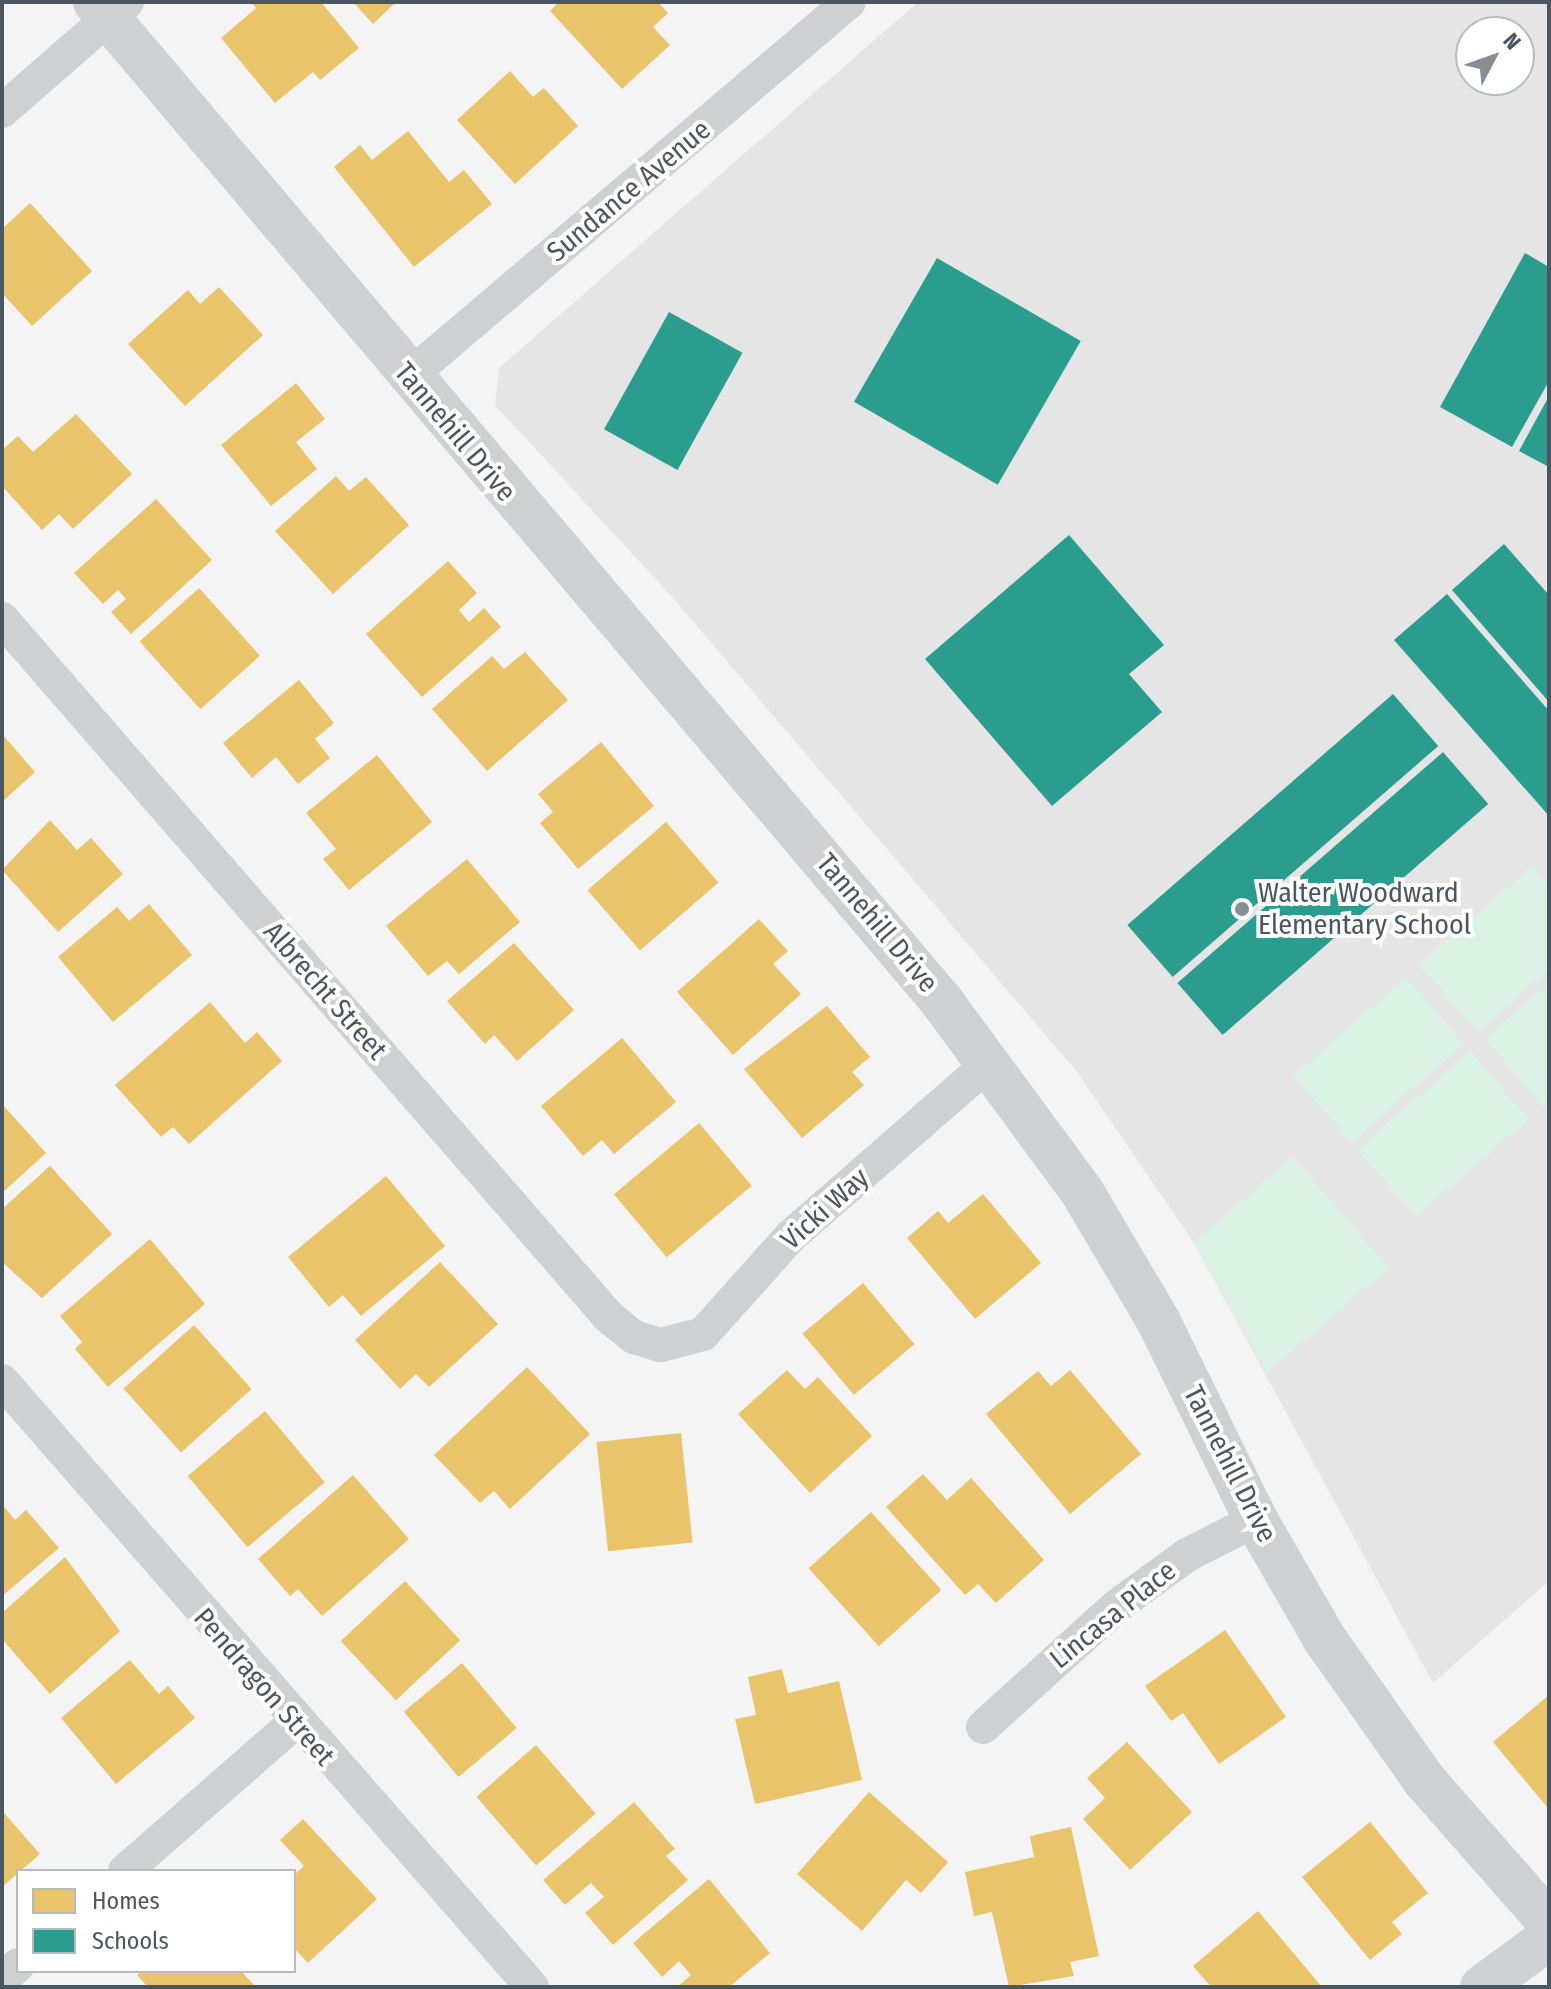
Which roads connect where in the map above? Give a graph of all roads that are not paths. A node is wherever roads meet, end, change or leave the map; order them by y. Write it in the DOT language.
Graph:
graph roads {
  1 [pos="849,2"];
  2 [pos="110,7"];
  3 [pos="2,111"];
  4 [pos="407,378"];
  5 [pos="2,619"];
  6 [pos="988,1064"];
  7 [pos="661,1345"];
  8 [pos="2,1381"];
  9 [pos="1256,1520"];
  10 [pos="294,1723"];
  11 [pos="983,1727"];
  12 [pos="127,1869"];
  13 [pos="1549,1922"];
  14 [pos="1549,1938"];
  15 [pos="532,1987"];
  16 [pos="1482,1987"];
  1 -- 4 [label="street, Sundance Avenue"];
  2 -- 3 [label="street"];
  2 -- 4 [label="street, Tannehill Drive"];
  4 -- 6 [label="street, Tannehill Drive"];
  5 -- 7 [label="street, Albrecht Street"];
  6 -- 7 [label="street, Vicki Way"];
  6 -- 9 [label="street, Tannehill Drive"];
  8 -- 10 [label="street, Pendragon Street"];
  9 -- 11 [label="street, Lincasa Place"];
  9 -- 13 [label="street, Tannehill Drive"];
  10 -- 12 [label="street"];
  10 -- 15 [label="street, Pendragon Street"];
  14 -- 16 [label="street"];
}
